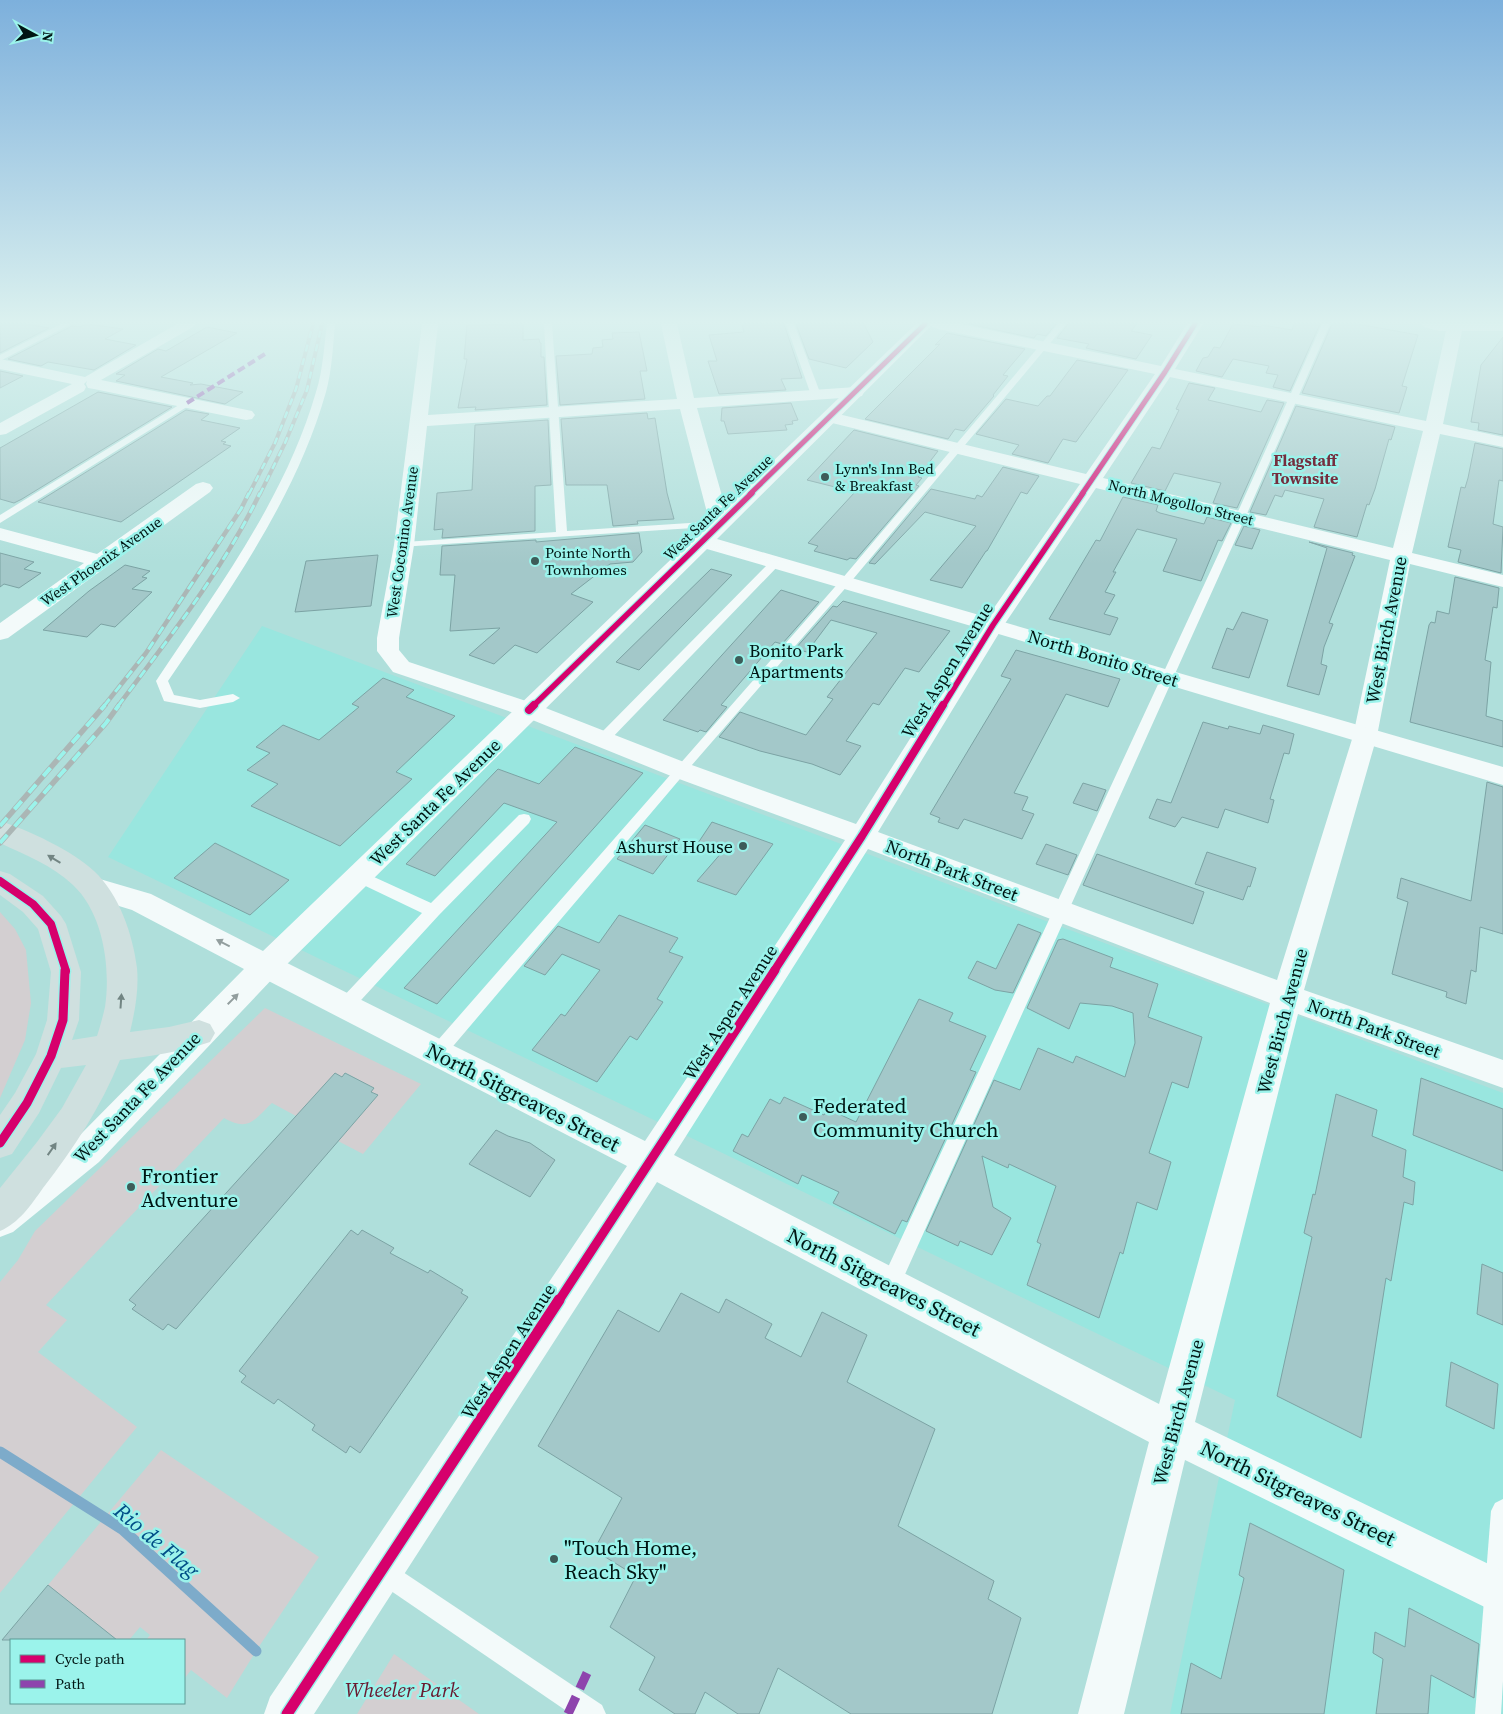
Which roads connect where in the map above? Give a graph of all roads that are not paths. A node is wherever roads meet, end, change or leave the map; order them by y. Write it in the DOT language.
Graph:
graph roads {
  1 [pos="47,404"];
  2 [pos="185,404"];
  3 [pos="192,404"];
  4 [pos="317,404"];
  5 [pos="420,404"];
  6 [pos="553,404"];
  7 [pos="672,404"];
  8 [pos="687,404"];
  9 [pos="844,404"];
  10 [pos="993,404"];
  11 [pos="1144,404"];
  12 [pos="1291,404"];
  13 [pos="1317,404"];
  14 [pos="1438,404"];
  15 [pos="553,412"];
  16 [pos="246,415"];
  17 [pos="830,417"];
  18 [pos="418,421"];
  19 [pos="1433,428"];
  20 [pos="0,430"];
  21 [pos="1503,442"];
  22 [pos="957,447"];
  23 [pos="1091,479"];
  24 [pos="203,488"];
  25 [pos="1241,516"];
  26 [pos="0,520"];
  27 [pos="720,524"];
  28 [pos="0,534"];
  29 [pos="562,535"];
  30 [pos="702,541"];
  31 [pos="404,545"];
  32 [pos="1400,556"];
  33 [pos="100,561"];
  34 [pos="776,562"];
  35 [pos="1503,581"];
  36 [pos="845,582"];
  37 [pos="993,625"];
  38 [pos="0,633"];
  39 [pos="402,667"];
  40 [pos="1168,677"];
  41 [pos="233,698"];
  42 [pos="529,710"];
  43 [pos="1365,736"];
  44 [pos="603,739"];
  45 [pos="680,770"];
  46 [pos="1503,776"];
  47 [pos="524,819"];
  48 [pos="0,831"];
  49 [pos="862,836"];
  50 [pos="358,876"];
  51 [pos="0,881"];
  52 [pos="93,888"];
  53 [pos="433,911"];
  54 [pos="1060,911"];
  55 [pos="266,966"];
  56 [pos="1287,997"];
  57 [pos="345,1006"];
  58 [pos="199,1033"];
  59 [pos="110,1048"];
  60 [pos="437,1053"];
  61 [pos="51,1056"];
  62 [pos="1503,1074"];
  63 [pos="0,1143"];
  64 [pos="651,1161"];
  65 [pos="0,1214"];
  66 [pos="0,1220"];
  67 [pos="890,1285"];
  68 [pos="1172,1432"];
  69 [pos="1503,1511"];
  70 [pos="381,1571"];
  71 [pos="1500,1593"];
  72 [pos="287,1714"];
  73 [pos="593,1714"];
  74 [pos="1101,1714"];
  75 [pos="1488,1714"];
  1 -- 20 [label="street"];
  2 -- 26 [label="lane"];
  3 -- 16 [label="street"];
  4 -- 41 [label="lane"];
  5 -- 18 [label="street, West Coconino Avenue"];
  6 -- 15 [label="lane"];
  7 -- 15 [label="street"];
  8 -- 27 [label="street"];
  9 -- 17 [label="street, West Santa Fe Avenue"];
  10 -- 22 [label="lane"];
  11 -- 23 [label="street, West Aspen Avenue"];
  12 -- 25 [label="lane"];
  13 -- 19 [label="street"];
  14 -- 19 [label="street, West Birch Avenue"];
  15 -- 18 [label="street"];
  15 -- 29 [label="lane"];
  17 -- 22 [label="street, North Mogollon Street"];
  17 -- 27 [label="street, West Santa Fe Avenue"];
  18 -- 31 [label="street, West Coconino Avenue"];
  19 -- 21 [label="street"];
  19 -- 32 [label="street, West Birch Avenue"];
  22 -- 23 [label="street, North Mogollon Street"];
  22 -- 36 [label="lane"];
  23 -- 25 [label="street, North Mogollon Street"];
  23 -- 37 [label="street, West Aspen Avenue"];
  24 -- 33 [label="street, West Phoenix Avenue"];
  25 -- 32 [label="street, North Mogollon Street"];
  25 -- 40 [label="lane"];
  27 -- 29 [label="lane"];
  27 -- 30 [label="street, West Santa Fe Avenue"];
  28 -- 33 [label="street"];
  29 -- 31 [label="lane"];
  30 -- 34 [label="street, North Bonito Street"];
  30 -- 42 [label="street, West Santa Fe Avenue"];
  31 -- 39 [label="street, West Coconino Avenue"];
  32 -- 35 [label="street, North Mogollon Street"];
  32 -- 43 [label="street, West Birch Avenue"];
  33 -- 38 [label="street, West Phoenix Avenue"];
  34 -- 36 [label="street, North Bonito Street"];
  34 -- 44 [label="lane"];
  36 -- 37 [label="street, North Bonito Street"];
  36 -- 45 [label="lane"];
  37 -- 40 [label="street, North Bonito Street"];
  37 -- 49 [label="street, West Aspen Avenue"];
  39 -- 42 [label="street, North Park Street"];
  40 -- 43 [label="street, North Bonito Street"];
  40 -- 54 [label="lane"];
  42 -- 44 [label="street, North Park Street"];
  42 -- 50 [label="street, West Santa Fe Avenue"];
  43 -- 46 [label="street, North Bonito Street"];
  43 -- 56 [label="street, West Birch Avenue"];
  44 -- 45 [label="street, North Park Street"];
  45 -- 49 [label="street, North Park Street"];
  45 -- 60 [label="lane"];
  47 -- 53 [label="lane"];
  52 -- 48 [label="main road, one-way"];
  49 -- 54 [label="street, North Park Street"];
  49 -- 64 [label="street, West Aspen Avenue"];
  50 -- 53 [label="lane"];
  50 -- 55 [label="street, West Santa Fe Avenue"];
  51 -- 61 [label="main road"];
  55 -- 52 [label="street, one-way"];
  59 -- 52 [label="main road, one-way"];
  53 -- 57 [label="lane"];
  54 -- 56 [label="street, North Park Street"];
  54 -- 67 [label="lane"];
  55 -- 57 [label="street, North Sitgreaves Street"];
  58 -- 55 [label="street, West Santa Fe Avenue, one-way"];
  56 -- 62 [label="street, North Park Street"];
  56 -- 68 [label="street, West Birch Avenue"];
  57 -- 60 [label="street, North Sitgreaves Street"];
  58 -- 59 [label="main road"];
  58 -- 66 [label="street, West Santa Fe Avenue"];
  59 -- 61 [label="main road"];
  65 -- 59 [label="main road, one-way"];
  60 -- 64 [label="street, North Sitgreaves Street"];
  61 -- 63 [label="main road"];
  64 -- 67 [label="street, North Sitgreaves Street"];
  64 -- 70 [label="street, West Aspen Avenue"];
  67 -- 68 [label="street, North Sitgreaves Street"];
  68 -- 71 [label="street, North Sitgreaves Street"];
  68 -- 74 [label="street, West Birch Avenue"];
  69 -- 71 [label="lane"];
  70 -- 72 [label="street, West Aspen Avenue"];
  70 -- 73 [label="lane"];
  71 -- 75 [label="lane"];
}
